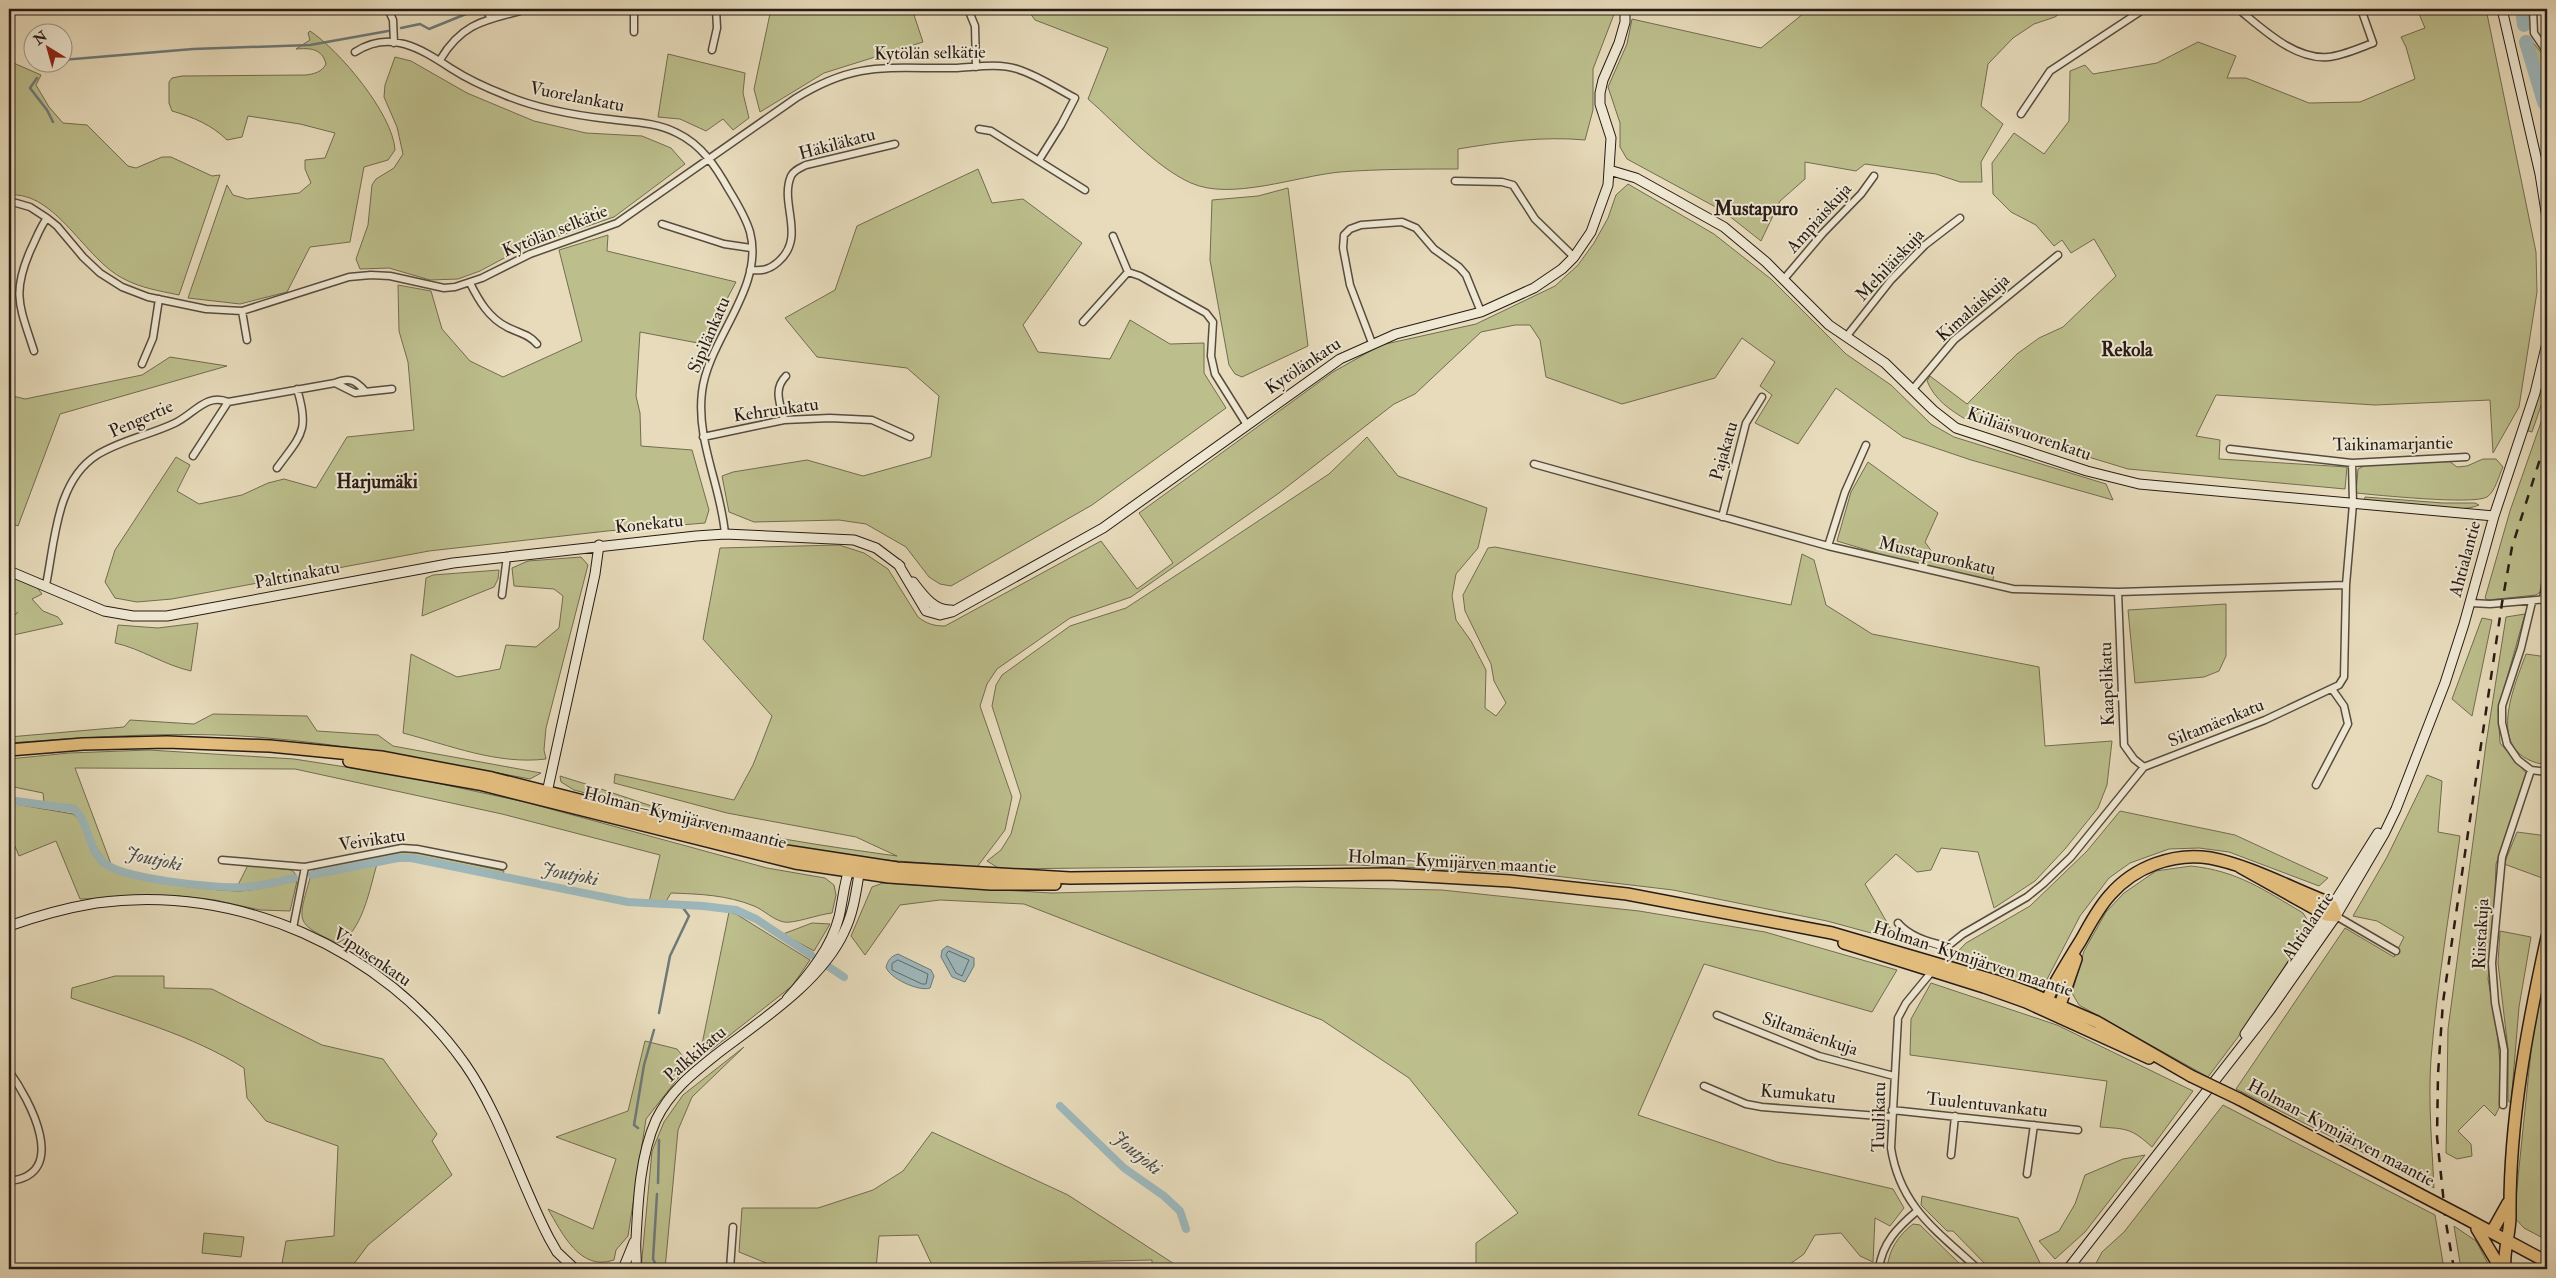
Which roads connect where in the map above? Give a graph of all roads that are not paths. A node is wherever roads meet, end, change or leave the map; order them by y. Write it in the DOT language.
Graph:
graph roads {
  1 [pos="388,9"];
  2 [pos="487,9"];
  3 [pos="528,9"];
  4 [pos="634,9"];
  5 [pos="716,9"];
  6 [pos="968,9"];
  7 [pos="1625,9"];
  8 [pos="2144,9"];
  9 [pos="2238,9"];
  10 [pos="2361,9"];
  11 [pos="2502,9"];
  12 [pos="2533,9"];
  13 [pos="490,18"];
  14 [pos="634,32"];
  15 [pos="394,43"];
  16 [pos="712,50"];
  17 [pos="355,52"];
  18 [pos="2547,52"];
  19 [pos="440,60"];
  20 [pos="976,68"];
  21 [pos="2021,114"];
  22 [pos="979,129"];
  23 [pos="895,144"];
  24 [pos="708,158"];
  25 [pos="1039,160"];
  26 [pos="1610,170"];
  27 [pos="2544,174"];
  28 [pos="1874,176"];
  29 [pos="1455,181"];
  30 [pos="1085,190"];
  31 [pos="9,201"];
  32 [pos="47,218"];
  33 [pos="1960,218"];
  34 [pos="2547,218"];
  35 [pos="662,224"];
  36 [pos="1113,236"];
  37 [pos="752,248"];
  38 [pos="2058,254"];
  39 [pos="1574,257"];
  40 [pos="750,270"];
  41 [pos="1128,272"];
  42 [pos="1784,279"];
  43 [pos="470,283"];
  44 [pos="160,300"];
  45 [pos="242,311"];
  46 [pos="1482,312"];
  47 [pos="1084,322"];
  48 [pos="1846,337"];
  49 [pos="246,340"];
  50 [pos="1372,343"];
  51 [pos="2547,343"];
  52 [pos="537,344"];
  53 [pos="34,351"];
  54 [pos="142,364"];
  55 [pos="786,376"];
  56 [pos="335,383"];
  57 [pos="297,389"];
  58 [pos="392,389"];
  59 [pos="1913,389"];
  60 [pos="365,391"];
  61 [pos="1762,397"];
  62 [pos="228,402"];
  63 [pos="784,420"];
  64 [pos="1247,425"];
  65 [pos="703,437"];
  66 [pos="910,437"];
  67 [pos="1866,445"];
  68 [pos="2230,449"];
  69 [pos="192,456"];
  70 [pos="2466,457"];
  71 [pos="2352,463"];
  72 [pos="1534,464"];
  73 [pos="277,468"];
  74 [pos="2353,504"];
  75 [pos="1722,516"];
  76 [pos="2494,516"];
  77 [pos="725,534"];
  78 [pos="599,545"];
  79 [pos="1828,546"];
  80 [pos="507,556"];
  81 [pos="2547,570"];
  82 [pos="9,571"];
  83 [pos="46,585"];
  84 [pos="2346,585"];
  85 [pos="2118,592"];
  86 [pos="502,595"];
  87 [pos="920,598"];
  88 [pos="2545,599"];
  89 [pos="2532,602"];
  90 [pos="2470,603"];
  91 [pos="2332,689"];
  92 [pos="9,750"];
  93 [pos="2144,767"];
  94 [pos="2531,770"];
  95 [pos="2547,772"];
  96 [pos="2316,785"];
  97 [pos="546,796"];
  98 [pos="222,860"];
  99 [pos="503,866"];
  100 [pos="304,867"];
  101 [pos="854,869"];
  102 [pos="2331,912"];
  103 [pos="1760,919"];
  104 [pos="1898,922"];
  105 [pos="2091,923"];
  106 [pos="9,926"];
  107 [pos="293,928"];
  108 [pos="2547,937"];
  109 [pos="2396,951"];
  110 [pos="1929,975"];
  111 [pos="2047,1000"];
  112 [pos="2055,1009"];
  113 [pos="1717,1014"];
  114 [pos="9,1071"];
  115 [pos="1894,1076"];
  116 [pos="1704,1086"];
  117 [pos="2503,1105"];
  118 [pos="1892,1113"];
  119 [pos="1955,1116"];
  120 [pos="2034,1125"];
  121 [pos="2078,1130"];
  122 [pos="1951,1156"];
  123 [pos="2027,1174"];
  124 [pos="9,1181"];
  125 [pos="2509,1201"];
  126 [pos="1917,1211"];
  127 [pos="2474,1223"];
  128 [pos="733,1227"];
  129 [pos="2494,1228"];
  130 [pos="2507,1239"];
  131 [pos="635,1240"];
  132 [pos="2522,1246"];
  133 [pos="2547,1256"];
  134 [pos="2547,1262"];
  135 [pos="569,1267"];
  136 [pos="584,1269"];
  137 [pos="623,1269"];
  138 [pos="636,1269"];
  139 [pos="730,1269"];
  140 [pos="1879,1269"];
  141 [pos="1978,1269"];
  142 [pos="2068,1269"];
  143 [pos="2501,1269"];
  144 [pos="2505,1269"];
  1 -- 15 [label="street"];
  2 -- 13 [label="street"];
  3 -- 13 [label="street"];
  4 -- 14 [label="street"];
  5 -- 16 [label="street"];
  6 -- 20 [label="street"];
  7 -- 26 [label="street, Kytölänkatu"];
  8 -- 21 [label="street"];
  9 -- 10 [label="street"];
  11 -- 27 [label="street"];
  12 -- 18 [label="street"];
  13 -- 19 [label="street"];
  15 -- 17 [label="street, Vuorelankatu"];
  15 -- 19 [label="street, Vuorelankatu"];
  19 -- 24 [label="street, Vuorelankatu"];
  20 -- 24 [label="street, Kytölän selkätie"];
  20 -- 25 [label="street, Kytölän selkätie"];
  22 -- 25 [label="street"];
  23 -- 40 [label="street, Häkiläkatu"];
  24 -- 37 [label="street, Sipilänkatu"];
  24 -- 43 [label="street, Kytölän selkätie"];
  25 -- 30 [label="street"];
  26 -- 39 [label="street, Kytölänkatu"];
  26 -- 42 [label="street, Kiiliäisvuorenkatu"];
  27 -- 34 [label="street"];
  28 -- 42 [label="street, Ampiaiskuja"];
  29 -- 39 [label="street"];
  31 -- 32 [label="street, Kytölän selkätie"];
  32 -- 44 [label="street, Kytölän selkätie"];
  32 -- 53 [label="street"];
  33 -- 48 [label="street, Mehiläiskuja"];
  35 -- 37 [label="street"];
  36 -- 41 [label="street"];
  37 -- 40 [label="street, Sipilänkatu"];
  38 -- 59 [label="street, Kimalaiskuja"];
  39 -- 46 [label="street, Kytölänkatu"];
  40 -- 65 [label="street, Sipilänkatu"];
  41 -- 47 [label="street"];
  41 -- 64 [label="street"];
  42 -- 48 [label="street, Kiiliäisvuorenkatu"];
  43 -- 45 [label="street, Kytölän selkätie"];
  43 -- 52 [label="street"];
  44 -- 45 [label="street, Kytölän selkätie"];
  44 -- 54 [label="street"];
  45 -- 49 [label="street"];
  46 -- 50 [label="street, Kytölänkatu"];
  46 -- 50 [label="street"];
  48 -- 59 [label="street, Kiiliäisvuorenkatu"];
  50 -- 64 [label="street, Kytölänkatu"];
  51 -- 76 [label="street, Ahtialantie"];
  55 -- 63 [label="street"];
  56 -- 57 [label="street, Pengertie"];
  56 -- 60 [label="street, Pengertie"];
  56 -- 60 [label="street, Pengertie"];
  57 -- 62 [label="street, Pengertie"];
  57 -- 73 [label="street"];
  58 -- 60 [label="street, Pengertie"];
  59 -- 74 [label="street, Kiiliäisvuorenkatu"];
  61 -- 75 [label="street, Pajakatu"];
  62 -- 69 [label="street"];
  62 -- 83 [label="street, Pengertie"];
  63 -- 65 [label="street, Kehruukatu"];
  63 -- 66 [label="street, Kehruukatu"];
  64 -- 87 [label="street, Kytölänkatu"];
  65 -- 77 [label="street, Sipilänkatu"];
  67 -- 79 [label="street"];
  68 -- 71 [label="street, Taikinamarjantie"];
  70 -- 71 [label="street, Taikinamarjantie"];
  71 -- 74 [label="street"];
  72 -- 75 [label="street, Mustapuronkatu"];
  74 -- 76 [label="street, Kiiliäisvuorenkatu"];
  74 -- 84 [label="street"];
  75 -- 79 [label="street, Mustapuronkatu"];
  76 -- 90 [label="street, Ahtialantie"];
  77 -- 78 [label="street, Konekatu"];
  77 -- 87 [label="street, Konekatu"];
  78 -- 80 [label="street, Palttinakatu"];
  78 -- 97 [label="street, Konekatu"];
  79 -- 85 [label="street, Mustapuronkatu"];
  80 -- 83 [label="street, Palttinakatu"];
  80 -- 86 [label="street"];
  81 -- 88 [label="street"];
  82 -- 83 [label="street, Palttinakatu"];
  84 -- 85 [label="street, Mustapuronkatu"];
  84 -- 91 [label="street"];
  85 -- 93 [label="street, Kaapelikatu"];
  88 -- 89 [label="street"];
  89 -- 90 [label="street"];
  89 -- 94 [label="street"];
  90 -- 102 [label="street, Ahtialantie"];
  91 -- 93 [label="street, Siltamäenkatu"];
  91 -- 96 [label="street"];
  92 -- 97 [label="highway, Holman–Kymijärven maantie"];
  93 -- 104 [label="street, Siltamäenkatu"];
  94 -- 95 [label="street"];
  94 -- 117 [label="street, Riistakuja"];
  97 -- 101 [label="highway, Holman–Kymijärven maantie"];
  98 -- 100 [label="street, Veivikatu"];
  99 -- 100 [label="street, Veivikatu"];
  100 -- 107 [label="street"];
  101 -- 103 [label="highway, Holman–Kymijärven maantie"];
  101 -- 131 [label="street, Palkkikatu"];
  102 -- 105 [label="highway"];
  102 -- 109 [label="street"];
  102 -- 142 [label="street, Ahtialantie"];
  103 -- 111 [label="highway, Holman–Kymijärven maantie"];
  103 -- 112 [label="highway, Holman–Kymijärven maantie"];
  105 -- 111 [label="highway"];
  105 -- 112 [label="highway"];
  106 -- 107 [label="street, Vipusenkatu"];
  107 -- 135 [label="street, Vipusenkatu"];
  108 -- 125 [label="highway"];
  110 -- 115 [label="street, Tuulikatu"];
  111 -- 112 [label="highway"];
  112 -- 127 [label="highway, Holman–Kymijärven maantie, bridge"];
  113 -- 115 [label="street, Siltamäenkuja"];
  114 -- 124 [label="street"];
  115 -- 118 [label="street, Tuulikatu"];
  116 -- 118 [label="street, Kumukatu"];
  118 -- 119 [label="street, Tuulentuvankatu"];
  118 -- 126 [label="street, Tuulikatu"];
  119 -- 120 [label="street, Tuulentuvankatu"];
  119 -- 122 [label="street"];
  120 -- 121 [label="street, Tuulentuvankatu"];
  120 -- 123 [label="street"];
  125 -- 129 [label="highway"];
  125 -- 130 [label="highway"];
  126 -- 140 [label="street"];
  126 -- 141 [label="street, Tuulikatu"];
  127 -- 129 [label="highway, Holman–Kymijärven maantie"];
  127 -- 130 [label="highway, Holman–Kymijärven maantie"];
  127 -- 143 [label="highway"];
  128 -- 139 [label="street"];
  129 -- 130 [label="highway, Holman–Kymijärven maantie"];
  130 -- 132 [label="highway, Holman–Kymijärven maantie"];
  130 -- 144 [label="highway"];
  131 -- 137 [label="street"];
  131 -- 138 [label="street"];
  132 -- 133 [label="highway, Holman–Kymijärven maantie"];
  132 -- 134 [label="highway, Holman–Kymijärven maantie"];
  135 -- 136 [label="street"];
}
